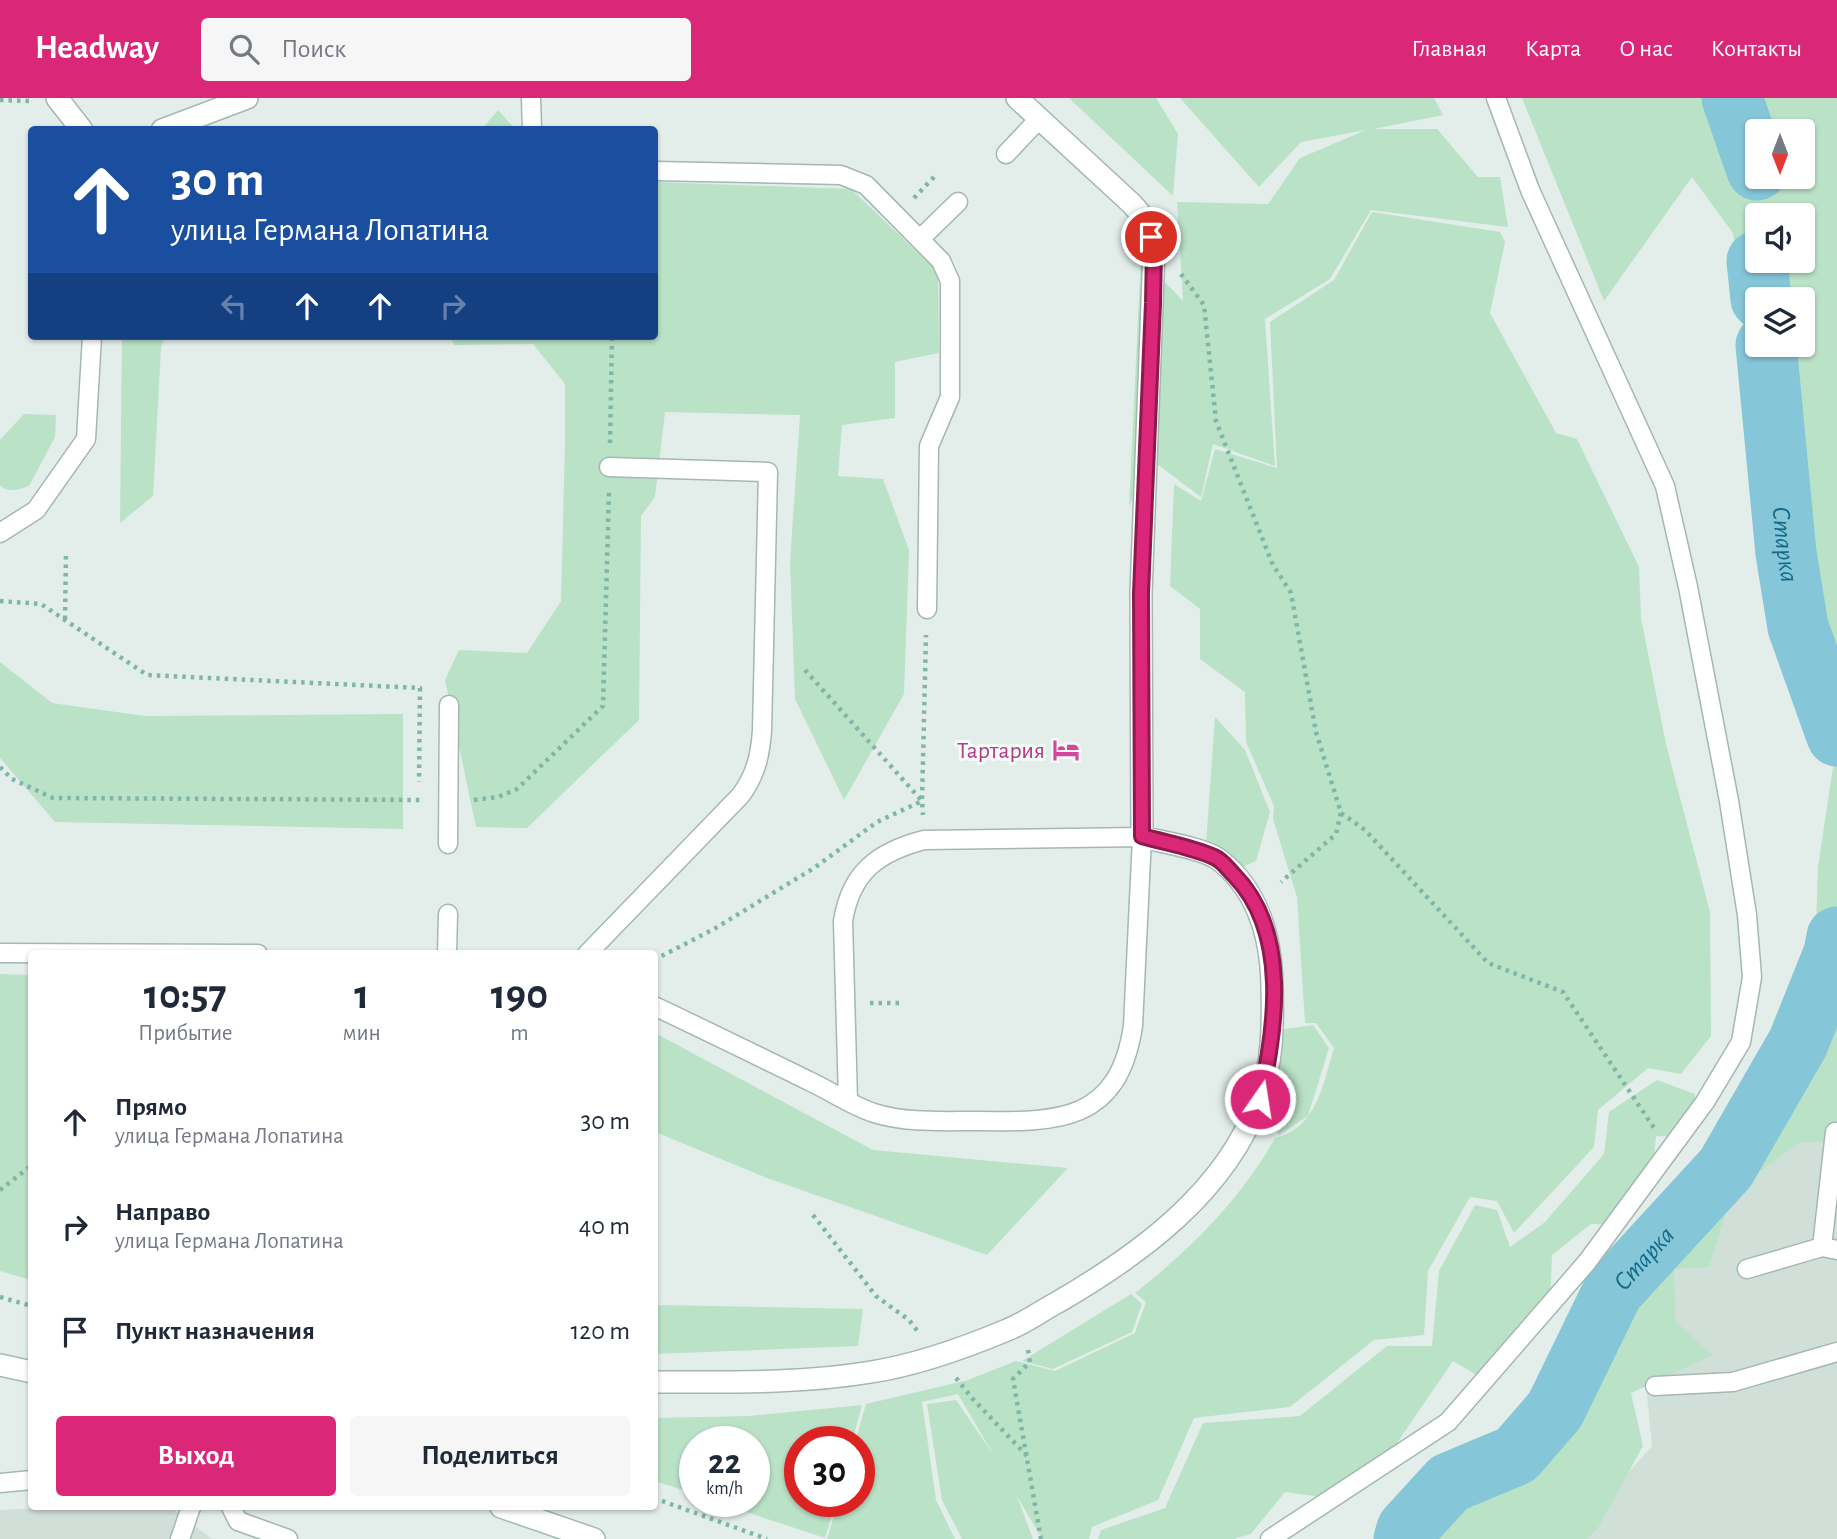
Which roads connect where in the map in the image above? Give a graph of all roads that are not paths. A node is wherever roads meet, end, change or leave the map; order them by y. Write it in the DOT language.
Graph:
graph roads {
  1 [pos="57,98"];
  2 [pos="247,98"];
  3 [pos="531,98"];
  4 [pos="1017,98"];
  5 [pos="1496,98"];
  6 [pos="1040,119"];
  7 [pos="79,126"];
  8 [pos="173,126"];
  9 [pos="532,126"];
  10 [pos="1006,154"];
  11 [pos="658,171"];
  12 [pos="958,202"];
  13 [pos="920,239"];
  14 [pos="92,340"];
  15 [pos="610,467"];
  16 [pos="0,533"];
  17 [pos="927,609"];
  18 [pos="449,705"];
  19 [pos="1142,836"];
  20 [pos="448,844"];
  21 [pos="448,914"];
  22 [pos="447,950"];
  23 [pos="591,950"];
  24 [pos="0,953"];
  25 [pos="28,953"];
  26 [pos="658,1008"];
  27 [pos="848,1100"];
  28 [pos="1835,1132"];
  29 [pos="1830,1249"];
  30 [pos="1747,1269"];
  31 [pos="1837,1352"];
  32 [pos="0,1365"];
  33 [pos="28,1371"];
  34 [pos="658,1382"];
  35 [pos="1656,1386"];
  36 [pos="28,1480"];
  37 [pos="0,1483"];
  38 [pos="190,1510"];
  39 [pos="232,1510"];
  40 [pos="510,1510"];
  41 [pos="180,1539"];
  42 [pos="288,1539"];
  43 [pos="594,1539"];
  44 [pos="1270,1539"];
  1 -- 7 [label="street"];
  2 -- 8 [label="street"];
  3 -- 9 [label="lane"];
  4 -- 6 [label="street"];
  5 -- 44 [label="lane"];
  6 -- 10 [label="lane"];
  6 -- 19 [label="street"];
  11 -- 13 [label="lane"];
  12 -- 13 [label="lane"];
  13 -- 17 [label="lane"];
  14 -- 16 [label="lane"];
  15 -- 23 [label="lane"];
  18 -- 20 [label="lane"];
  19 -- 27 [label="lane"];
  19 -- 27 [label="lane"];
  19 -- 34 [label="street"];
  21 -- 22 [label="lane"];
  24 -- 25 [label="lane"];
  26 -- 27 [label="lane"];
  28 -- 29 [label="lane"];
  29 -- 30 [label="lane"];
  31 -- 35 [label="lane"];
  32 -- 33 [label="street"];
  36 -- 37 [label="lane"];
  38 -- 41 [label="lane"];
  39 -- 42 [label="lane"];
  40 -- 43 [label="street"];
}
